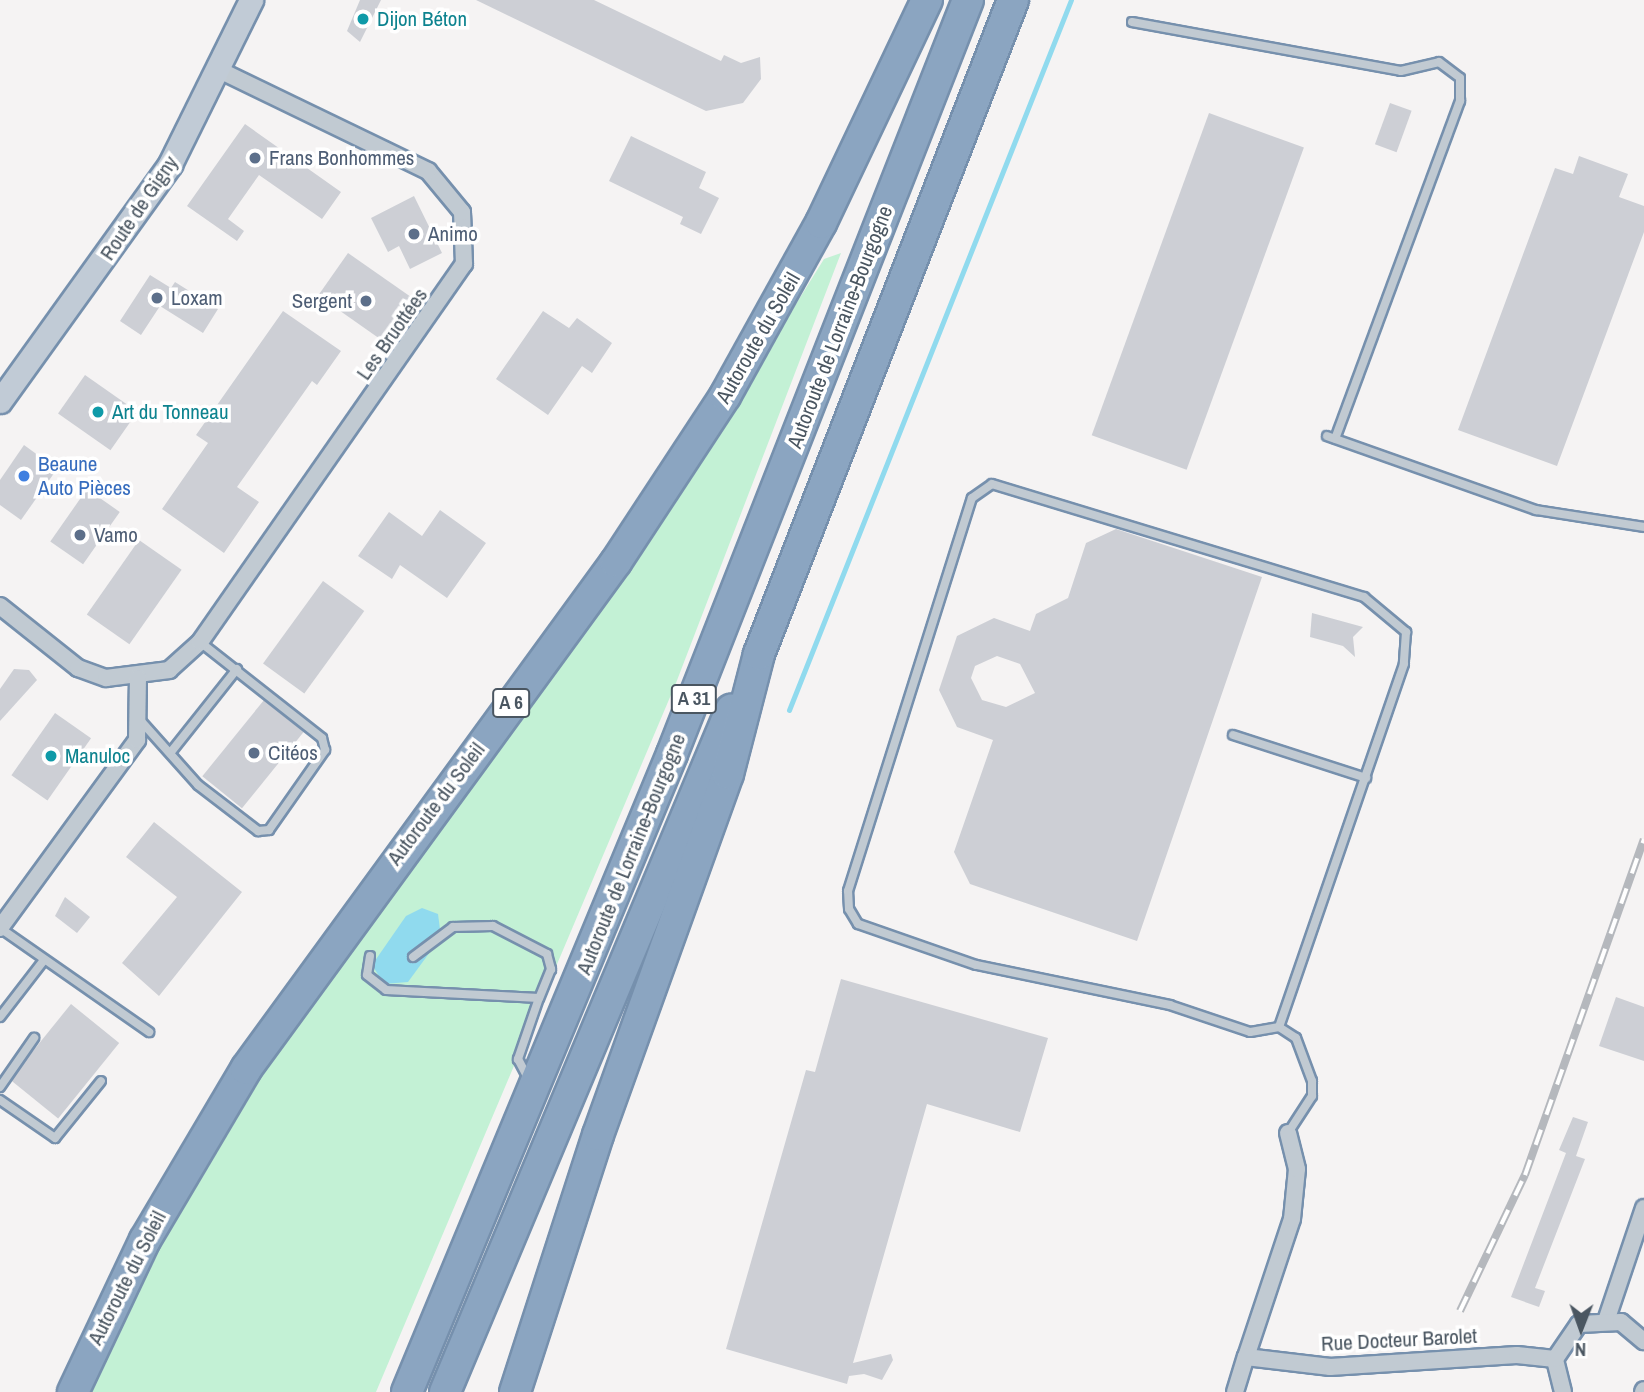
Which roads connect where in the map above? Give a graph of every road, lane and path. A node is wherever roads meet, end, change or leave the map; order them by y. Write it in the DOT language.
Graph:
graph roads {
  1 [pos="251,0"];
  2 [pos="927,0"];
  3 [pos="968,0"];
  4 [pos="1013,0"];
  5 [pos="1132,22"];
  6 [pos="221,71"];
  7 [pos="0,401"];
  8 [pos="1644,527"];
  9 [pos="0,606"];
  10 [pos="200,642"];
  11 [pos="759,654"];
  12 [pos="237,669"];
  13 [pos="138,678"];
  14 [pos="138,718"];
  15 [pos="1233,735"];
  16 [pos="171,752"];
  17 [pos="1366,778"];
  18 [pos="0,928"];
  19 [pos="370,956"];
  20 [pos="413,957"];
  21 [pos="44,960"];
  22 [pos="539,998"];
  23 [pos="0,1017"];
  24 [pos="1279,1027"];
  25 [pos="149,1032"];
  26 [pos="34,1038"];
  27 [pos="101,1081"];
  28 [pos="0,1087"];
  29 [pos="534,1090"];
  30 [pos="0,1100"];
  31 [pos="1288,1133"];
  32 [pos="1644,1208"];
  33 [pos="1607,1318"];
  34 [pos="1644,1341"];
  35 [pos="1245,1357"];
  36 [pos="1555,1359"];
  37 [pos="73,1392"];
  38 [pos="407,1392"];
  39 [pos="446,1392"];
  40 [pos="515,1392"];
  41 [pos="1234,1392"];
  42 [pos="1563,1392"];
  1 -- 6 [label="street, Route de Gigny"];
  2 -- 37 [label="highway, Autoroute du Soleil / A 6"];
  3 -- 29 [label="highway, Autoroute de Lorraine-Bourgogne / A 31"];
  4 -- 11 [label="highway"];
  5 -- 8 [label="lane"];
  6 -- 7 [label="street, Route de Gigny"];
  6 -- 10 [label="street, Les Bruottées"];
  9 -- 13 [label="street, Les Bruottées"];
  10 -- 12 [label="lane"];
  10 -- 13 [label="street, Les Bruottées"];
  11 -- 39 [label="highway, Autoroute de Lorraine-Bourgogne / A 31"];
  11 -- 40 [label="highway"];
  12 -- 16 [label="lane"];
  12 -- 16 [label="lane"];
  13 -- 14 [label="street"];
  14 -- 16 [label="lane"];
  14 -- 18 [label="street"];
  15 -- 17 [label="lane"];
  17 -- 24 [label="lane"];
  17 -- 24 [label="lane"];
  18 -- 21 [label="lane"];
  19 -- 22 [label="lane"];
  20 -- 22 [label="lane"];
  21 -- 23 [label="lane"];
  21 -- 25 [label="lane"];
  22 -- 29 [label="lane"];
  24 -- 31 [label="lane"];
  26 -- 28 [label="lane"];
  27 -- 30 [label="lane"];
  29 -- 38 [label="highway, Autoroute de Lorraine-Bourgogne / A 31"];
  31 -- 35 [label="street"];
  32 -- 33 [label="street"];
  33 -- 34 [label="street"];
  33 -- 36 [label="street"];
  35 -- 36 [label="street, Rue Docteur Barolet"];
  35 -- 41 [label="street"];
  36 -- 42 [label="street"];
}
